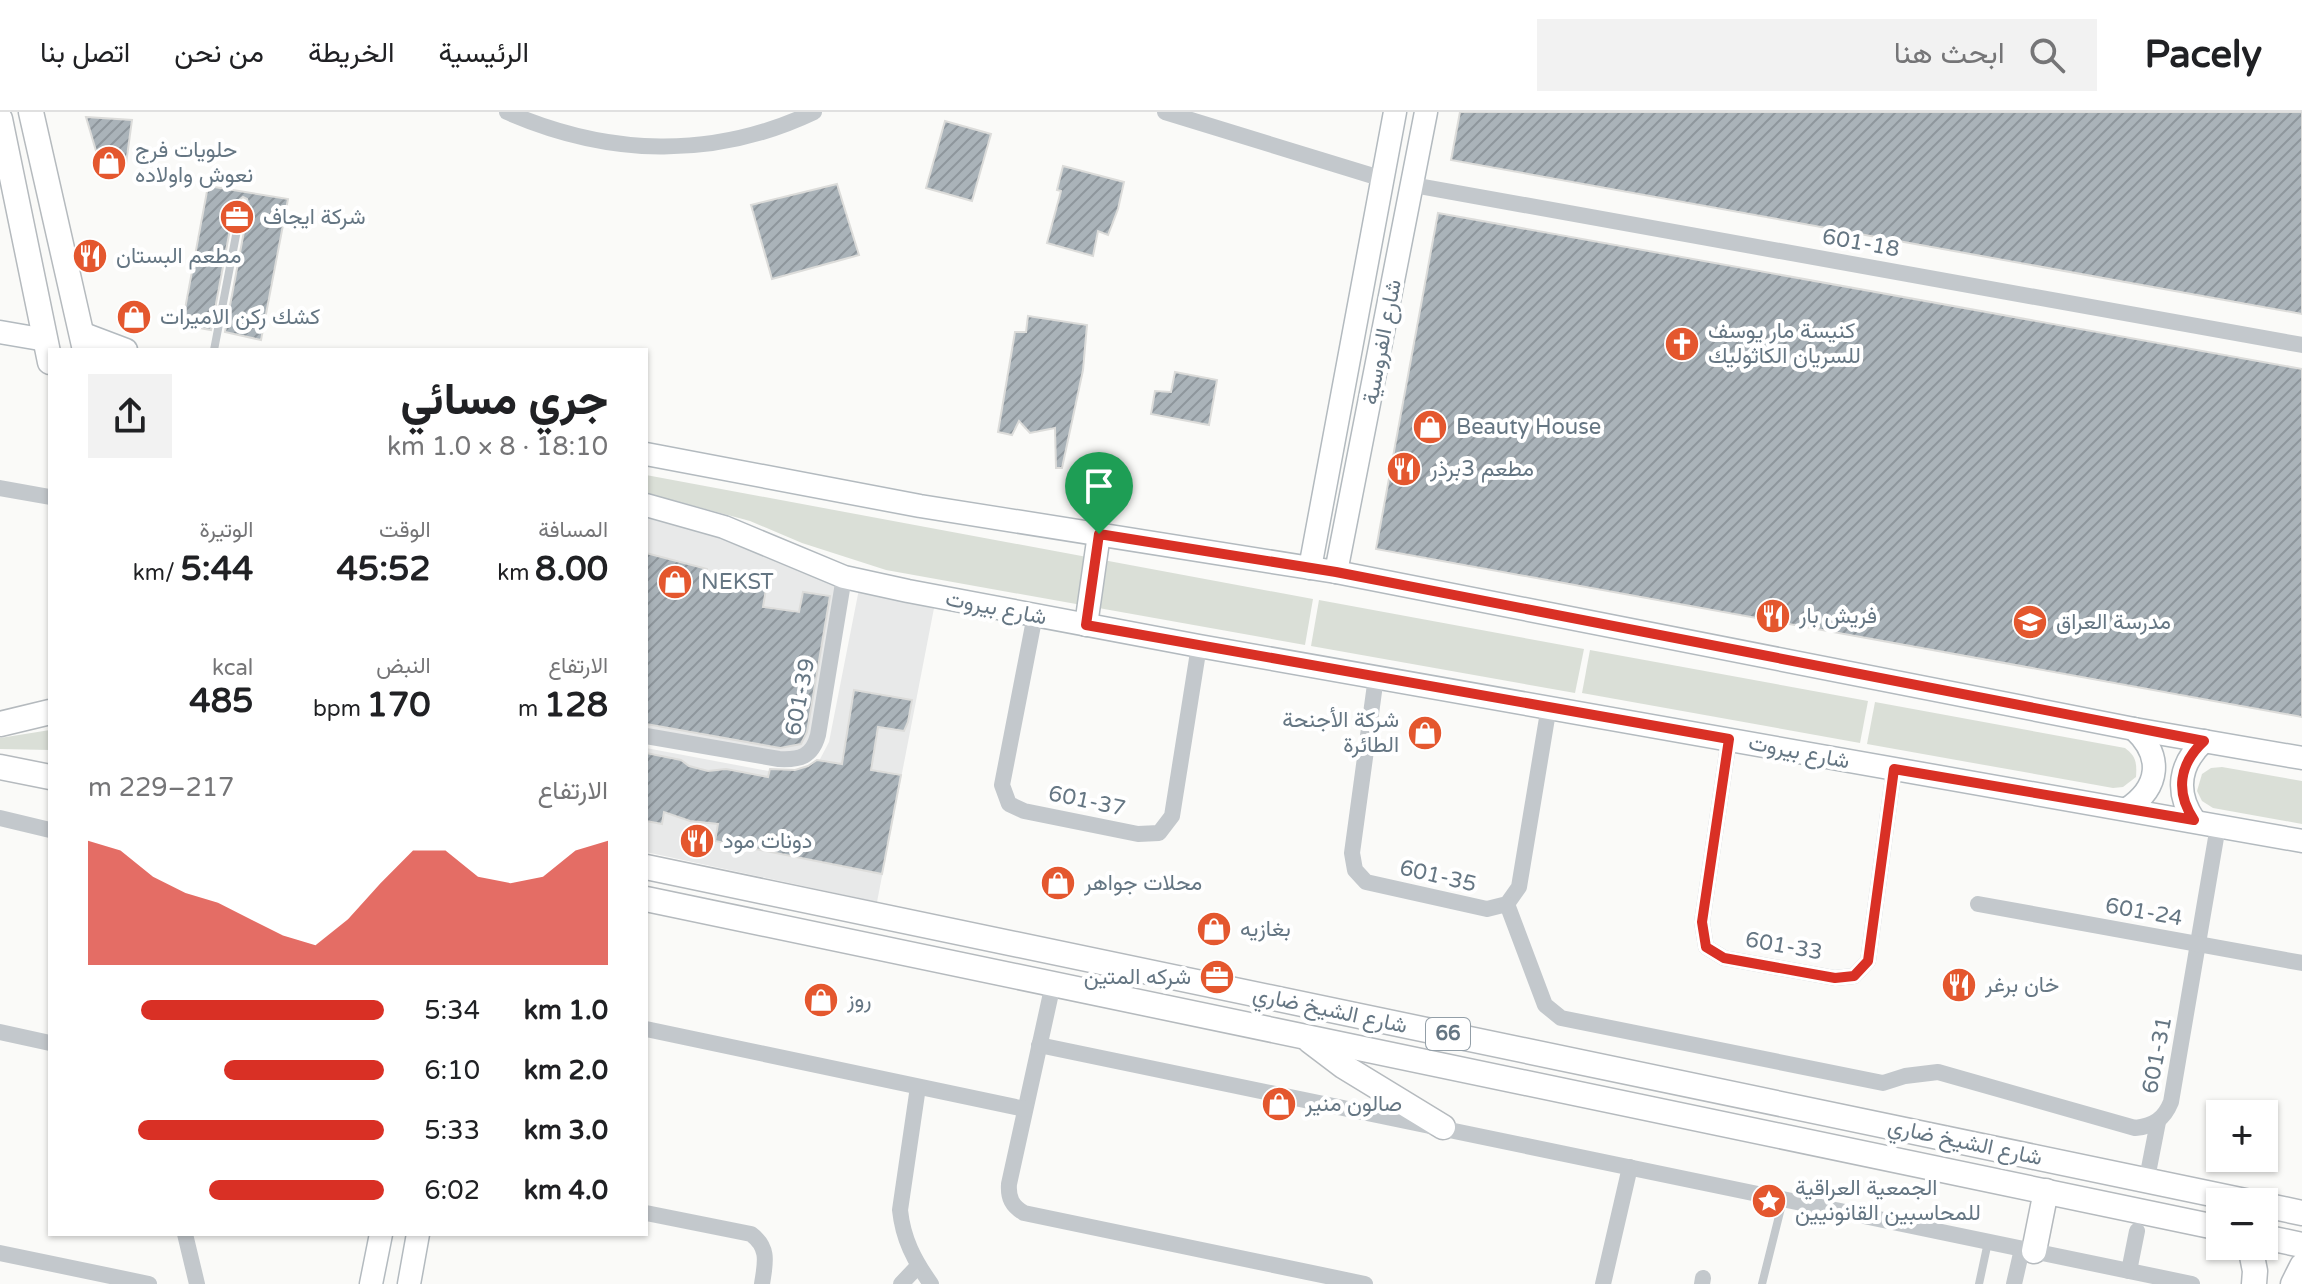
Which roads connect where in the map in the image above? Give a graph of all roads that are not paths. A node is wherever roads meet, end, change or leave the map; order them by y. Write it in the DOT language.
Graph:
graph roads {
  1 [pos="31,112"];
  2 [pos="507,112"];
  3 [pos="814,112"];
  4 [pos="1165,112"];
  5 [pos="1395,112"];
  6 [pos="1426,112"];
  7 [pos="0,119"];
  8 [pos="1383,179"];
  9 [pos="1413,185"];
  10 [pos="242,204"];
  11 [pos="1357,316"];
  12 [pos="1385,322"];
  13 [pos="0,332"];
  14 [pos="83,341"];
  15 [pos="2302,345"];
  16 [pos="116,348"];
  17 [pos="214,348"];
  18 [pos="48,351"];
  19 [pos="648,454"];
  20 [pos="0,488"];
  21 [pos="48,497"];
  22 [pos="648,506"];
  23 [pos="1099,534"];
  24 [pos="1310,568"];
  25 [pos="1336,572"];
  26 [pos="844,577"];
  27 [pos="1035,615"];
  28 [pos="1086,625"];
  29 [pos="1199,646"];
  30 [pos="1376,677"];
  31 [pos="48,703"];
  32 [pos="1549,706"];
  33 [pos="48,713"];
  34 [pos="26,719"];
  35 [pos="0,724"];
  36 [pos="2134,729"];
  37 [pos="648,736"];
  38 [pos="1729,739"];
  39 [pos="2204,741"];
  40 [pos="2302,758"];
  41 [pos="0,767"];
  42 [pos="1894,769"];
  43 [pos="46,774"];
  44 [pos="2127,809"];
  45 [pos="0,818"];
  46 [pos="2194,820"];
  47 [pos="2218,826"];
  48 [pos="48,830"];
  49 [pos="2302,841"];
  50 [pos="648,867"];
  51 [pos="648,899"];
  52 [pos="1507,904"];
  53 [pos="1978,904"];
  54 [pos="2199,944"];
  55 [pos="2302,963"];
  56 [pos="1053,984"];
  57 [pos="648,1029"];
  58 [pos="0,1032"];
  59 [pos="1305,1037"];
  60 [pos="48,1043"];
  61 [pos="1039,1045"];
  62 [pos="918,1087"];
  63 [pos="1025,1109"];
  64 [pos="2158,1122"];
  65 [pos="1443,1127"];
  66 [pos="1630,1167"];
  67 [pos="2149,1168"];
  68 [pos="2046,1191"];
  69 [pos="2206,1193"];
  70 [pos="1784,1199"];
  71 [pos="2278,1208"];
  72 [pos="648,1213"];
  73 [pos="2302,1213"];
  74 [pos="2206,1225"];
  75 [pos="2137,1231"];
  76 [pos="185,1236"];
  77 [pos="381,1236"];
  78 [pos="418,1236"];
  79 [pos="2278,1240"];
  80 [pos="1988,1242"];
  81 [pos="2302,1245"];
  82 [pos="2028,1250"];
  83 [pos="0,1253"];
  84 [pos="2254,1260"];
  85 [pos="918,1266"];
  86 [pos="2302,1266"];
  87 [pos="2136,1276"];
  88 [pos="149,1284"];
  89 [pos="197,1284"];
  90 [pos="371,1284"];
  91 [pos="409,1284"];
  92 [pos="762,1284"];
  93 [pos="901,1284"];
  94 [pos="931,1284"];
  95 [pos="1365,1284"];
  96 [pos="1603,1284"];
  97 [pos="1762,1284"];
  98 [pos="1979,1284"];
  99 [pos="2014,1284"];
  100 [pos="2192,1284"];
  101 [pos="2254,1284"];
  102 [pos="2293,1284"];
  1 -- 14 [label="main road"];
  2 -- 3 [label="street"];
  4 -- 8 [label="street"];
  5 -- 8 [label="main road, شارع الفروسية"];
  6 -- 9 [label="main road, شارع الفروسية"];
  7 -- 18 [label="main road"];
  8 -- 11 [label="main road, شارع الفروسية"];
  9 -- 12 [label="main road, شارع الفروسية"];
  9 -- 15 [label="street, 601-18"];
  10 -- 17 [label="lane"];
  11 -- 12 [label="main road"];
  11 -- 24 [label="main road, شارع الفروسية"];
  12 -- 25 [label="main road, شارع الفروسية"];
  13 -- 18 [label="main road"];
  14 -- 16 [label="main road"];
  19 -- 23 [label="main road"];
  20 -- 21 [label="street"];
  22 -- 26 [label="main road, شارع بيروت"];
  23 -- 24 [label="main road"];
  23 -- 28 [label="main road"];
  24 -- 25 [label="main road"];
  25 -- 36 [label="main road"];
  26 -- 27 [label="main road, شارع بيروت"];
  26 -- 37 [label="street, 601-39"];
  27 -- 28 [label="main road, شارع بيروت"];
  27 -- 29 [label="street, 601-37"];
  28 -- 29 [label="main road, شارع بيروت"];
  29 -- 30 [label="main road, شارع بيروت"];
  30 -- 32 [label="main road, شارع بيروت"];
  30 -- 52 [label="street, 601-35"];
  31 -- 34 [label="main road"];
  32 -- 38 [label="main road, شارع بيروت"];
  32 -- 52 [label="street"];
  33 -- 34 [label="main road"];
  34 -- 35 [label="main road"];
  36 -- 39 [label="main road"];
  36 -- 44 [label="main road"];
  38 -- 42 [label="main road, شارع بيروت"];
  38 -- 42 [label="street, 601-33"];
  39 -- 40 [label="main road"];
  39 -- 46 [label="main road"];
  41 -- 43 [label="main road"];
  42 -- 44 [label="main road, شارع بيروت"];
  44 -- 46 [label="main road, شارع بيروت"];
  45 -- 48 [label="street"];
  46 -- 47 [label="main road, شارع بيروت"];
  47 -- 49 [label="main road, شارع بيروت"];
  47 -- 54 [label="street, 601-31"];
  50 -- 69 [label="main road, شارع الشيخ ضاري / 66"];
  51 -- 56 [label="main road, شارع الشيخ ضاري / 66"];
  52 -- 64 [label="street, 601-31"];
  53 -- 54 [label="street, 601-24"];
  54 -- 55 [label="street, 601-24"];
  54 -- 64 [label="street, 601-31"];
  56 -- 59 [label="main road, شارع الشيخ ضاري / 66"];
  56 -- 61 [label="street"];
  57 -- 62 [label="street"];
  58 -- 60 [label="street"];
  59 -- 65 [label="main road"];
  59 -- 68 [label="main road, شارع الشيخ ضاري / 66"];
  61 -- 63 [label="street"];
  61 -- 65 [label="street"];
  62 -- 63 [label="street"];
  62 -- 85 [label="street"];
  63 -- 95 [label="street"];
  64 -- 67 [label="street"];
  65 -- 66 [label="street"];
  66 -- 70 [label="street"];
  66 -- 96 [label="street"];
  68 -- 74 [label="main road, شارع الشيخ ضاري / 66"];
  68 -- 82 [label="main road"];
  70 -- 80 [label="street"];
  70 -- 97 [label="lane"];
  71 -- 73 [label="main road"];
  72 -- 92 [label="street"];
  75 -- 87 [label="street"];
  76 -- 89 [label="street"];
  77 -- 90 [label="main road"];
  78 -- 91 [label="main road"];
  79 -- 81 [label="main road"];
  80 -- 82 [label="street"];
  80 -- 98 [label="lane"];
  82 -- 87 [label="street"];
  82 -- 99 [label="street"];
  83 -- 88 [label="street"];
  84 -- 101 [label="main road"];
  85 -- 93 [label="street"];
  85 -- 94 [label="street"];
  86 -- 102 [label="main road"];
  87 -- 100 [label="street"];
}
